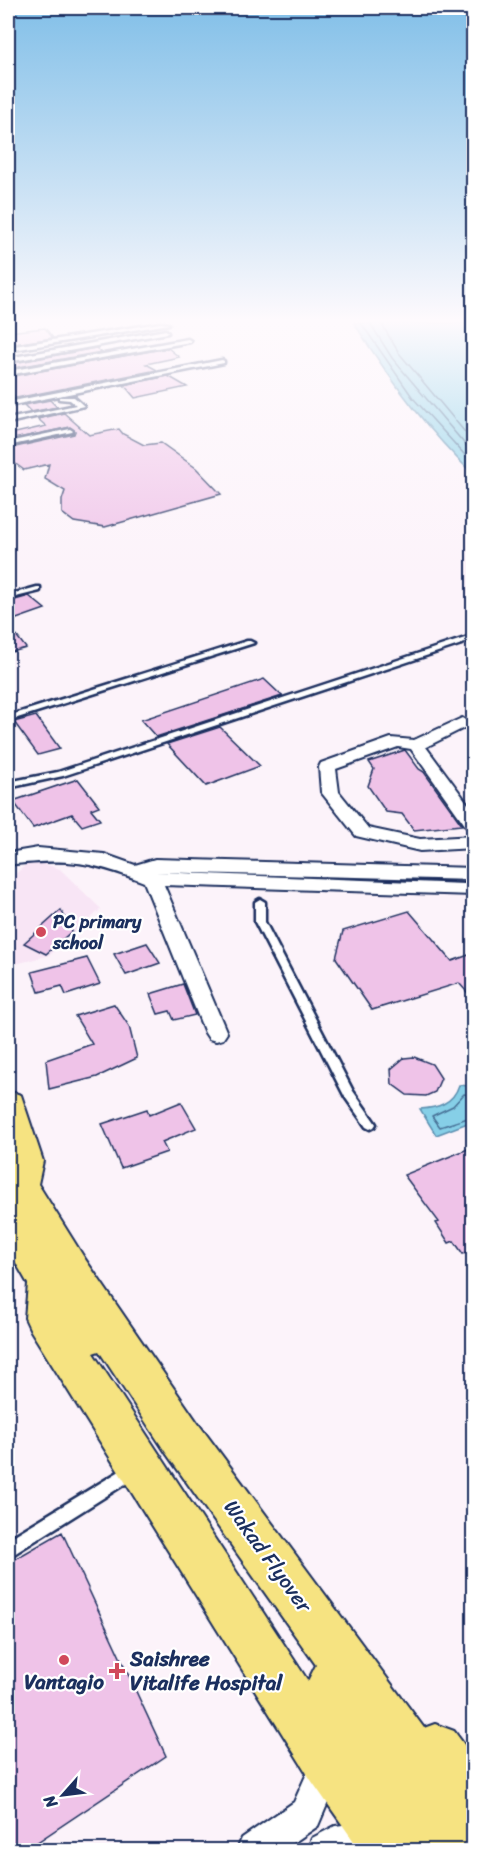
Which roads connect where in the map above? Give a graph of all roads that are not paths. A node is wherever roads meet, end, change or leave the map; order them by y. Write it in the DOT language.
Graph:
graph roads {
  1 [pos="63,410"];
  2 [pos="8,421"];
  3 [pos="70,431"];
  4 [pos="8,444"];
  5 [pos="38,589"];
  6 [pos="8,597"];
  7 [pos="474,637"];
  8 [pos="250,643"];
  9 [pos="8,719"];
  10 [pos="462,723"];
  11 [pos="416,745"];
  12 [pos="8,785"];
  13 [pos="474,825"];
  14 [pos="474,842"];
  15 [pos="8,859"];
  16 [pos="474,873"];
  17 [pos="144,874"];
  18 [pos="258,885"];
  19 [pos="474,887"];
  20 [pos="216,1033"];
  21 [pos="8,1105"];
  22 [pos="370,1124"];
  23 [pos="8,1151"];
  24 [pos="13,1200"];
  25 [pos="57,1275"];
  26 [pos="88,1319"];
  27 [pos="141,1466"];
  28 [pos="8,1548"];
  29 [pos="330,1761"];
  30 [pos="474,1803"];
  31 [pos="474,1842"];
  32 [pos="387,1844"];
  33 [pos="254,1851"];
  34 [pos="324,1851"];
  35 [pos="452,1851"];
  1 -- 2 [label="lane"];
  3 -- 4 [label="lane"];
  5 -- 6 [label="lane"];
  7 -- 12 [label="lane"];
  8 -- 9 [label="lane"];
  10 -- 11 [label="street"];
  11 -- 13 [label="street"];
  11 -- 14 [label="street"];
  15 -- 17 [label="street"];
  16 -- 18 [label="street"];
  17 -- 18 [label="street"];
  17 -- 20 [label="street"];
  18 -- 19 [label="street"];
  18 -- 22 [label="lane"];
  21 -- 24 [label="main road"];
  23 -- 24 [label="lane"];
  24 -- 25 [label="main road, Wakad Flyover"];
  25 -- 26 [label="main road, Wakad Flyover"];
  25 -- 27 [label="main road"];
  25 -- 30 [label="main road"];
  26 -- 31 [label="main road, Wakad Flyover"];
  26 -- 35 [label="main road, Wakad Flyover"];
  27 -- 28 [label="lane"];
  27 -- 29 [label="main road"];
  29 -- 32 [label="main road"];
  29 -- 33 [label="street"];
  32 -- 34 [label="street"];
}
